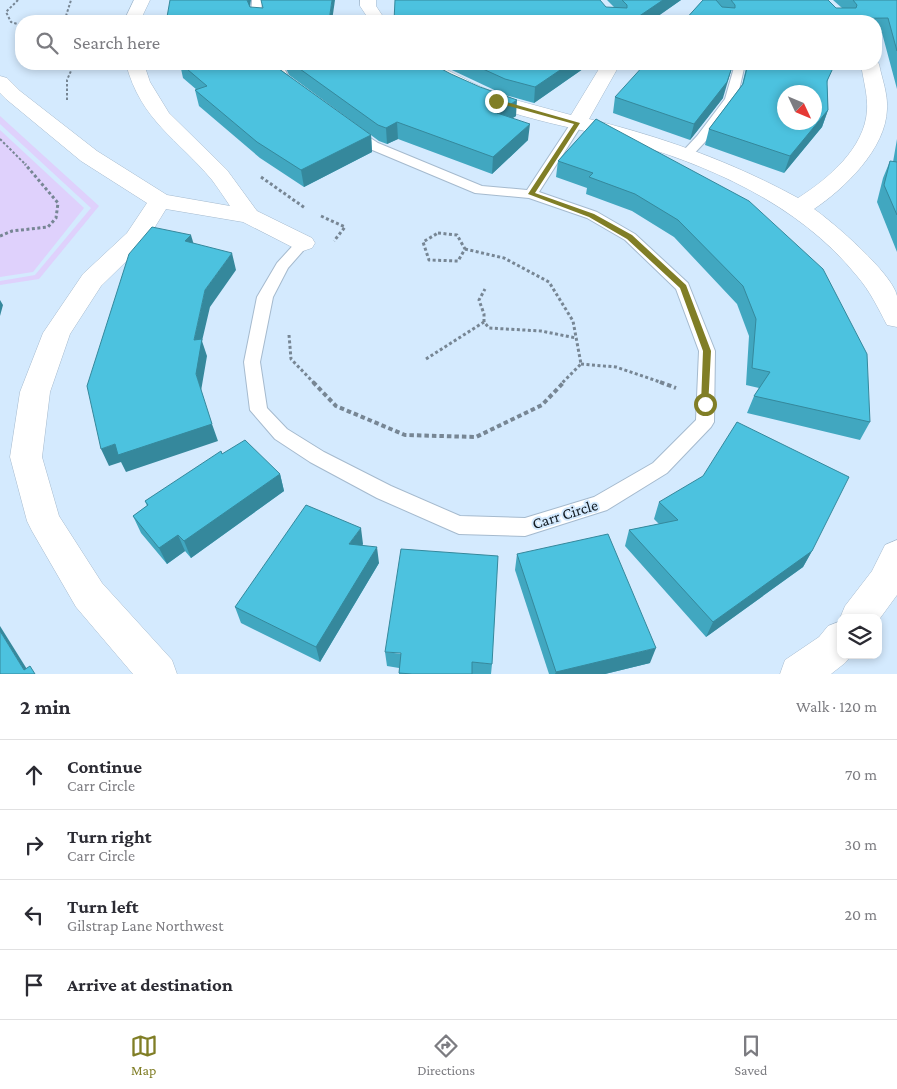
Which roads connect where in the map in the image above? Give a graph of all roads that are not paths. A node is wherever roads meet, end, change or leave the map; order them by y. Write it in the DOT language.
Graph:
graph roads {
  1 [pos="142,0"];
  2 [pos="257,0"];
  3 [pos="368,0"];
  4 [pos="135,15"];
  5 [pos="256,15"];
  6 [pos="374,15"];
  7 [pos="137,70"];
  8 [pos="280,70"];
  9 [pos="433,70"];
  10 [pos="608,70"];
  11 [pos="738,70"];
  12 [pos="871,70"];
  13 [pos="0,82"];
  14 [pos="306,95"];
  15 [pos="577,123"];
  16 [pos="344,124"];
  17 [pos="686,155"];
  18 [pos="531,194"];
  19 [pos="160,201"];
  20 [pos="799,208"];
  21 [pos="249,216"];
  22 [pos="303,244"];
  23 [pos="897,318"];
  24 [pos="897,556"];
  25 [pos="861,614"];
  26 [pos="837,644"];
  27 [pos="158,674"];
  28 [pos="799,674"];
  1 -- 4 [label="street"];
  2 -- 5 [label="lane"];
  3 -- 6 [label="street"];
  7 -- 21 [label="street"];
  8 -- 14 [label="lane"];
  9 -- 15 [label="street"];
  10 -- 15 [label="street"];
  11 -- 17 [label="lane"];
  12 -- 20 [label="street"];
  13 -- 19 [label="street"];
  15 -- 17 [label="street"];
  15 -- 18 [label="lane"];
  16 -- 18 [label="lane, Carr Circle"];
  17 -- 20 [label="street"];
  18 -- 22 [label="lane, Carr Circle"];
  19 -- 21 [label="street"];
  19 -- 27 [label="street"];
  20 -- 23 [label="street"];
  21 -- 22 [label="street"];
  24 -- 25 [label="street"];
  26 -- 28 [label="street"];
}
